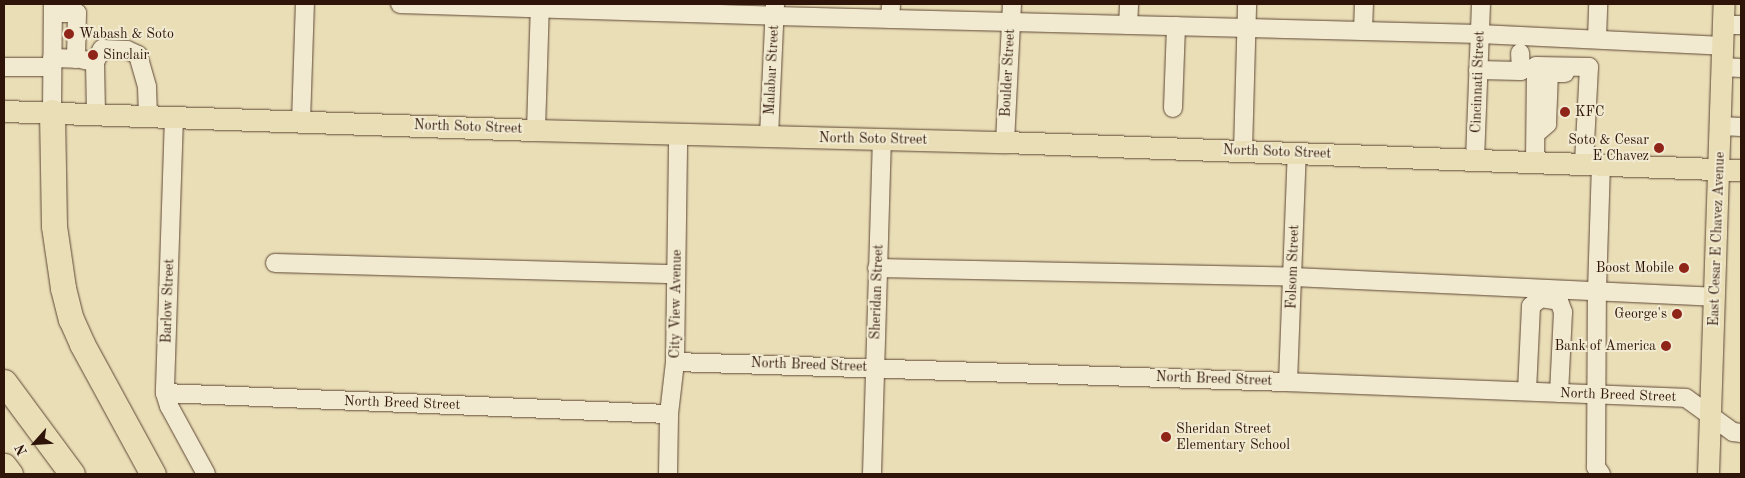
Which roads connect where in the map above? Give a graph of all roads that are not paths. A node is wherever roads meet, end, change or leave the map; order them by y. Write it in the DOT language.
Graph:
graph roads {
  1 [pos="305,4"];
  2 [pos="400,4"];
  3 [pos="424,4"];
  4 [pos="1012,4"];
  5 [pos="1129,4"];
  6 [pos="1247,4"];
  7 [pos="1364,4"];
  8 [pos="1481,4"];
  9 [pos="1598,4"];
  10 [pos="540,6"];
  11 [pos="53,8"];
  12 [pos="657,8"];
  13 [pos="775,10"];
  14 [pos="891,11"];
  15 [pos="1730,18"];
  16 [pos="1011,22"];
  17 [pos="1128,25"];
  18 [pos="1176,26"];
  19 [pos="1246,28"];
  20 [pos="1363,31"];
  21 [pos="1480,34"];
  22 [pos="1597,39"];
  23 [pos="1723,46"];
  24 [pos="1520,53"];
  25 [pos="76,59"];
  26 [pos="95,62"];
  27 [pos="52,63"];
  28 [pos="4,67"];
  29 [pos="1732,67"];
  30 [pos="1478,70"];
  31 [pos="1173,108"];
  32 [pos="4,112"];
  33 [pos="52,112"];
  34 [pos="96,114"];
  35 [pos="148,116"];
  36 [pos="174,117"];
  37 [pos="301,122"];
  38 [pos="1731,126"];
  39 [pos="536,130"];
  40 [pos="678,134"];
  41 [pos="769,136"];
  42 [pos="882,140"];
  43 [pos="1005,142"];
  44 [pos="1242,151"];
  45 [pos="1297,152"];
  46 [pos="1475,160"];
  47 [pos="1535,162"];
  48 [pos="1593,163"];
  49 [pos="1720,169"];
  50 [pos="1741,170"];
  51 [pos="275,263"];
  52 [pos="877,268"];
  53 [pos="676,274"];
  54 [pos="1292,277"];
  55 [pos="1597,291"];
  56 [pos="1715,296"];
  57 [pos="675,362"];
  58 [pos="874,367"];
  59 [pos="4,382"];
  60 [pos="1288,382"];
  61 [pos="1527,391"];
  62 [pos="165,393"];
  63 [pos="1559,393"];
  64 [pos="1596,394"];
  65 [pos="20,401"];
  66 [pos="669,414"];
  67 [pos="1710,417"];
  68 [pos="1741,432"];
  69 [pos="4,466"];
  70 [pos="1598,471"];
  71 [pos="10,474"];
  72 [pos="72,474"];
  73 [pos="80,474"];
  74 [pos="153,474"];
  75 [pos="206,474"];
  76 [pos="668,474"];
  77 [pos="872,474"];
  78 [pos="1708,474"];
  1 -- 37 [label="street"];
  2 -- 3 [label="street"];
  3 -- 10 [label="street"];
  4 -- 16 [label="street, Boulder Street"];
  5 -- 17 [label="street"];
  6 -- 19 [label="street"];
  7 -- 20 [label="street"];
  8 -- 21 [label="street, Cincinnati Street"];
  9 -- 22 [label="street"];
  10 -- 12 [label="street"];
  10 -- 39 [label="street"];
  11 -- 25 [label="street"];
  11 -- 27 [label="street"];
  12 -- 13 [label="street"];
  13 -- 14 [label="street"];
  13 -- 41 [label="street, Malabar Street"];
  14 -- 16 [label="street"];
  15 -- 23 [label="main road, East Cesar E Chavez Avenue"];
  16 -- 17 [label="street"];
  16 -- 43 [label="street, Boulder Street"];
  17 -- 18 [label="street"];
  18 -- 19 [label="street"];
  18 -- 31 [label="street"];
  19 -- 20 [label="street"];
  19 -- 44 [label="street"];
  20 -- 21 [label="street"];
  21 -- 22 [label="street"];
  21 -- 30 [label="street, Cincinnati Street"];
  22 -- 23 [label="street"];
  23 -- 29 [label="main road, East Cesar E Chavez Avenue"];
  24 -- 30 [label="street"];
  25 -- 26 [label="street"];
  25 -- 27 [label="street"];
  26 -- 34 [label="street"];
  26 -- 35 [label="street"];
  27 -- 28 [label="street"];
  27 -- 33 [label="street"];
  29 -- 38 [label="main road, East Cesar E Chavez Avenue"];
  30 -- 46 [label="street, Cincinnati Street"];
  32 -- 33 [label="main road, North Soto Street"];
  33 -- 34 [label="main road, North Soto Street"];
  33 -- 74 [label="highway"];
  34 -- 35 [label="main road, North Soto Street"];
  35 -- 36 [label="main road, North Soto Street"];
  36 -- 37 [label="main road, North Soto Street"];
  36 -- 62 [label="street, Barlow Street"];
  37 -- 39 [label="main road, North Soto Street"];
  38 -- 49 [label="main road, East Cesar E Chavez Avenue"];
  39 -- 40 [label="main road, North Soto Street"];
  40 -- 41 [label="main road, North Soto Street"];
  40 -- 53 [label="street, City View Avenue"];
  41 -- 42 [label="main road, North Soto Street"];
  42 -- 43 [label="main road, North Soto Street"];
  42 -- 52 [label="street, Sheridan Street"];
  43 -- 44 [label="main road, North Soto Street"];
  44 -- 45 [label="main road, North Soto Street"];
  45 -- 46 [label="main road, North Soto Street"];
  45 -- 54 [label="street, Folsom Street"];
  46 -- 47 [label="main road, North Soto Street"];
  47 -- 48 [label="main road, North Soto Street"];
  47 -- 48 [label="street"];
  48 -- 49 [label="main road, North Soto Street"];
  48 -- 55 [label="street"];
  49 -- 50 [label="main road, North Soto Street"];
  49 -- 56 [label="main road, East Cesar E Chavez Avenue"];
  51 -- 53 [label="street"];
  52 -- 54 [label="street"];
  52 -- 58 [label="street, Sheridan Street"];
  53 -- 57 [label="street, City View Avenue"];
  54 -- 55 [label="street"];
  54 -- 60 [label="street, Folsom Street"];
  55 -- 56 [label="street"];
  55 -- 64 [label="street"];
  56 -- 67 [label="main road, East Cesar E Chavez Avenue"];
  57 -- 58 [label="street, North Breed Street"];
  57 -- 66 [label="street, City View Avenue"];
  58 -- 60 [label="street, North Breed Street"];
  58 -- 77 [label="street, Sheridan Street"];
  59 -- 65 [label="highway"];
  60 -- 61 [label="street, North Breed Street"];
  61 -- 63 [label="street, North Breed Street"];
  61 -- 63 [label="street"];
  62 -- 66 [label="street, North Breed Street"];
  62 -- 75 [label="street, Barlow Street"];
  63 -- 64 [label="street, North Breed Street"];
  64 -- 67 [label="street, North Breed Street"];
  64 -- 70 [label="street"];
  65 -- 72 [label="highway"];
  65 -- 73 [label="highway"];
  66 -- 76 [label="street, City View Avenue"];
  67 -- 68 [label="street, North Breed Street"];
  67 -- 78 [label="main road, East Cesar E Chavez Avenue"];
  69 -- 71 [label="highway"];
}
